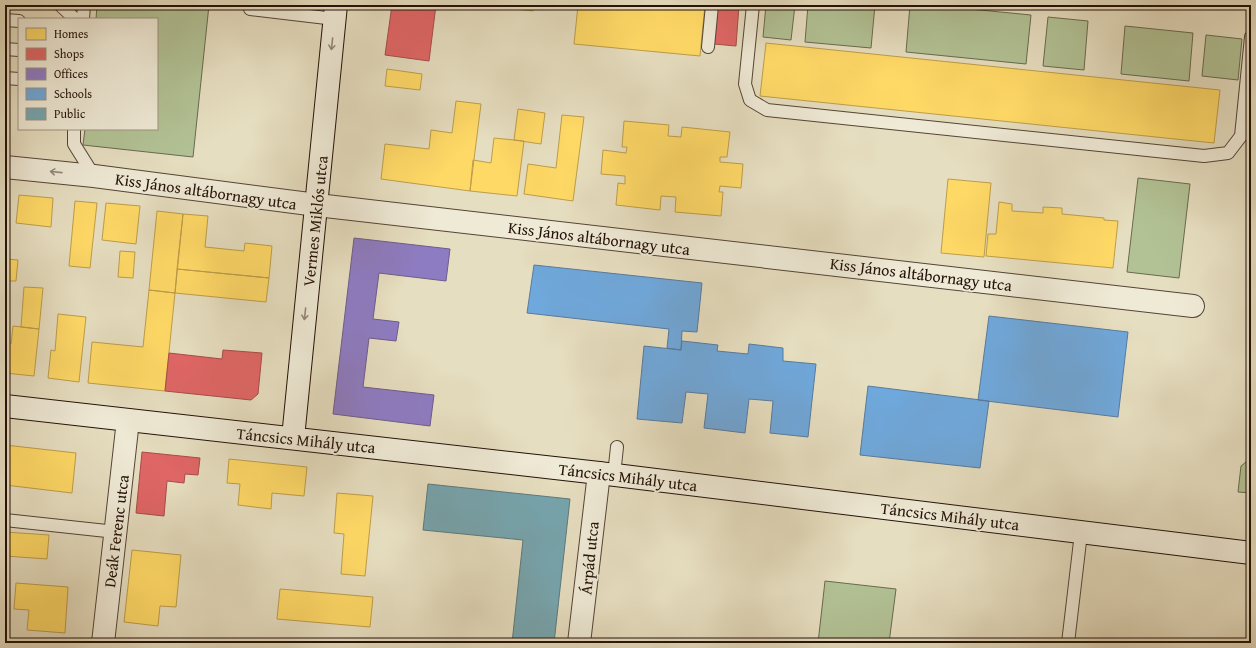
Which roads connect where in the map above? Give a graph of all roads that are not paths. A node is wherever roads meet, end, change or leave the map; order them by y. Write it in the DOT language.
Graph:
graph roads {
  1 [pos="60,5"];
  2 [pos="84,5"];
  3 [pos="712,5"];
  4 [pos="753,5"];
  5 [pos="250,9"];
  6 [pos="335,12"];
  7 [pos="74,18"];
  8 [pos="83,18"];
  9 [pos="5,20"];
  10 [pos="18,21"];
  11 [pos="1251,37"];
  12 [pos="708,47"];
  13 [pos="5,49"];
  14 [pos="18,50"];
  15 [pos="5,78"];
  16 [pos="18,79"];
  17 [pos="74,130"];
  18 [pos="5,167"];
  19 [pos="94,176"];
  20 [pos="316,205"];
  21 [pos="1193,306"];
  22 [pos="5,406"];
  23 [pos="128,420"];
  24 [pos="293,438"];
  25 [pos="617,448"];
  26 [pos="606,474"];
  27 [pos="5,520"];
  28 [pos="116,532"];
  29 [pos="1081,533"];
  30 [pos="1251,553"];
  31 [pos="103,643"];
  32 [pos="579,643"];
  33 [pos="1068,643"];
  1 -- 7 [label="lane"];
  2 -- 8 [label="lane"];
  3 -- 12 [label="lane"];
  4 -- 11 [label="lane"];
  5 -- 6 [label="lane"];
  6 -- 20 [label="street, Vermes Miklós utca, one-way"];
  9 -- 10 [label="lane"];
  13 -- 14 [label="lane"];
  15 -- 16 [label="lane"];
  17 -- 19 [label="lane"];
  19 -- 18 [label="street, Kiss János altábornagy utca, one-way"];
  19 -- 20 [label="street, Kiss János altábornagy utca"];
  20 -- 21 [label="street, Kiss János altábornagy utca"];
  20 -- 24 [label="street, Vermes Miklós utca, one-way"];
  22 -- 23 [label="street, Táncsics Mihály utca"];
  23 -- 24 [label="street, Táncsics Mihály utca"];
  23 -- 28 [label="street, Deák Ferenc utca"];
  24 -- 26 [label="street, Táncsics Mihály utca"];
  25 -- 26 [label="lane"];
  26 -- 29 [label="street, Táncsics Mihály utca"];
  26 -- 32 [label="street, Árpád utca"];
  27 -- 28 [label="lane"];
  28 -- 31 [label="street, Deák Ferenc utca"];
  29 -- 30 [label="street, Táncsics Mihály utca"];
  29 -- 33 [label="lane"];
}
